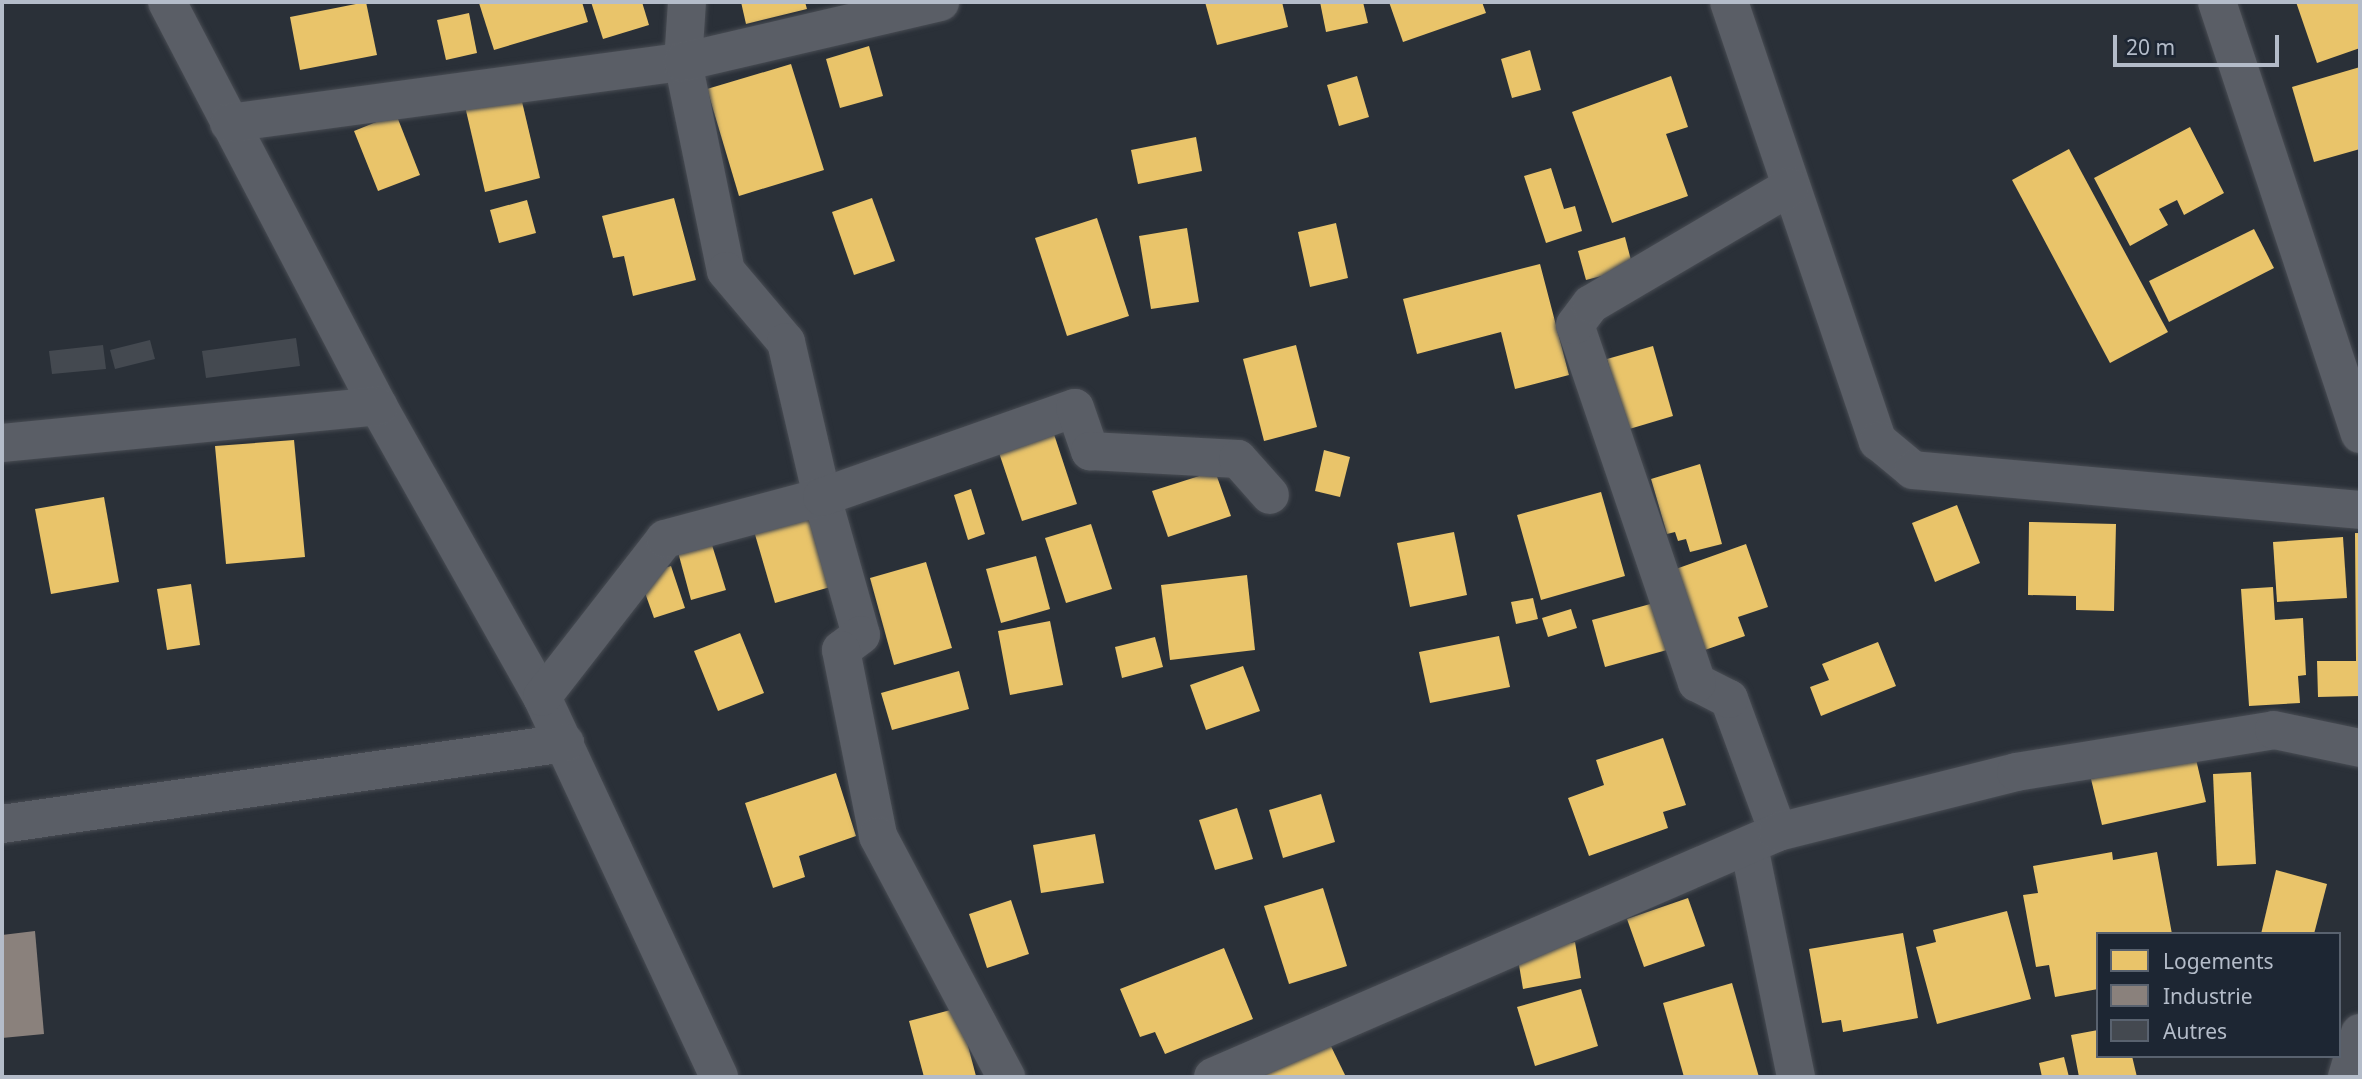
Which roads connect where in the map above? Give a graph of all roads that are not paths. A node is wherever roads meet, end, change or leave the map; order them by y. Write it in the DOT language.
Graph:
graph roads {
  1 [pos="167,2"];
  2 [pos="687,2"];
  3 [pos="940,2"];
  4 [pos="1729,2"];
  5 [pos="2217,2"];
  6 [pos="683,62"];
  7 [pos="229,124"];
  8 [pos="1790,187"];
  9 [pos="378,406"];
  10 [pos="2360,433"];
  11 [pos="2,443"];
  12 [pos="1270,495"];
  13 [pos="822,497"];
  14 [pos="2360,510"];
  15 [pos="542,697"];
  16 [pos="565,743"];
  17 [pos="2360,748"];
  18 [pos="2,824"];
  19 [pos="1763,839"];
  20 [pos="2360,1033"];
  21 [pos="719,1077"];
  22 [pos="1006,1077"];
  23 [pos="1213,1077"];
  24 [pos="1796,1077"];
  25 [pos="2347,1077"];
  1 -- 7 [label="street"];
  2 -- 6 [label="street"];
  3 -- 6 [label="street"];
  4 -- 8 [label="street"];
  5 -- 10 [label="street"];
  6 -- 7 [label="street"];
  6 -- 13 [label="street"];
  7 -- 9 [label="street"];
  8 -- 14 [label="street"];
  8 -- 19 [label="street"];
  9 -- 11 [label="street"];
  9 -- 15 [label="street"];
  12 -- 13 [label="street"];
  13 -- 15 [label="street"];
  13 -- 22 [label="street"];
  15 -- 16 [label="street"];
  16 -- 18 [label="street"];
  16 -- 21 [label="street"];
  17 -- 19 [label="street"];
  19 -- 23 [label="street"];
  19 -- 24 [label="street"];
  20 -- 25 [label="street"];
}
